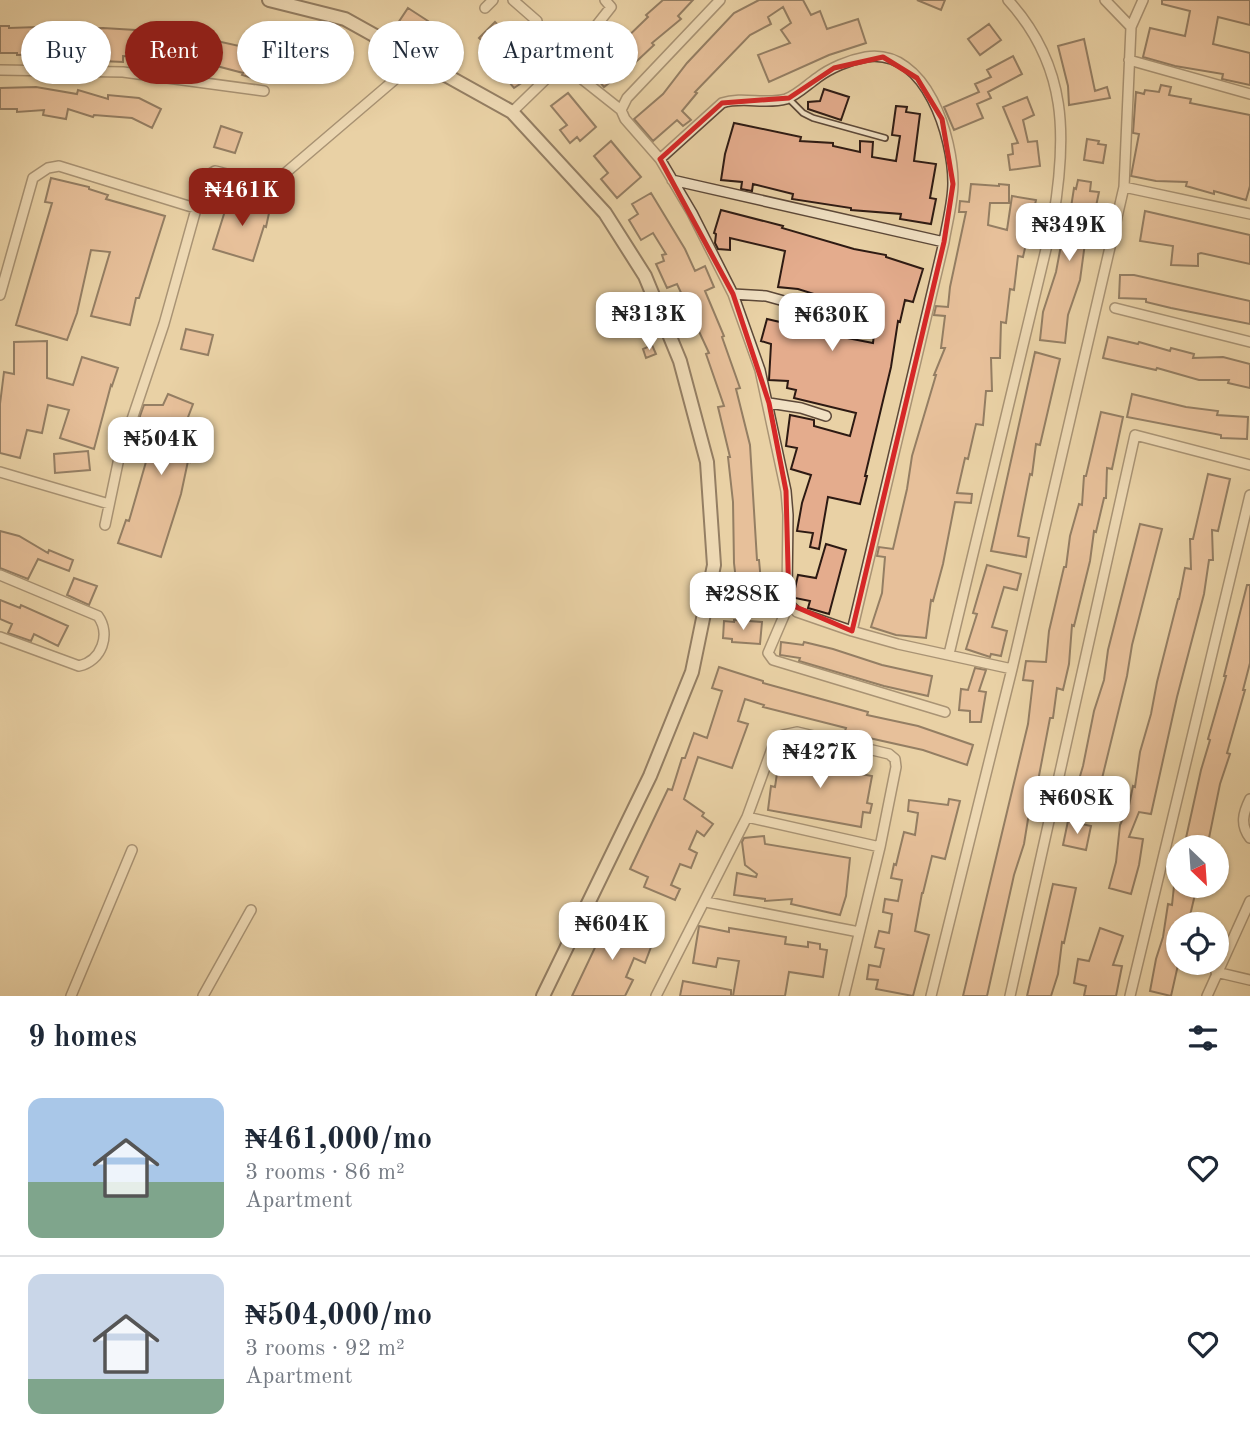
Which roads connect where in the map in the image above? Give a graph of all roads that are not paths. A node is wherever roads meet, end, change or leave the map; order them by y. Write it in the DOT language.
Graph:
graph roads {
  1 [pos="268,0"];
  2 [pos="493,0"];
  3 [pos="513,0"];
  4 [pos="720,0"];
  5 [pos="1009,0"];
  6 [pos="1105,0"];
  7 [pos="1143,0"];
  8 [pos="611,2"];
  9 [pos="485,8"];
  10 [pos="537,21"];
  11 [pos="596,21"];
  12 [pos="1131,27"];
  13 [pos="368,32"];
  14 [pos="1129,60"];
  15 [pos="0,70"];
  16 [pos="390,84"];
  17 [pos="462,84"];
  18 [pos="542,84"];
  19 [pos="588,84"];
  20 [pos="264,91"];
  21 [pos="1250,94"];
  22 [pos="789,98"];
  23 [pos="621,110"];
  24 [pos="512,112"];
  25 [pos="885,138"];
  26 [pos="660,159"];
  27 [pos="672,180"];
  28 [pos="1124,187"];
  29 [pos="195,208"];
  30 [pos="1250,214"];
  31 [pos="944,242"];
  32 [pos="733,294"];
  33 [pos="0,295"];
  34 [pos="1115,308"];
  35 [pos="838,316"];
  36 [pos="1250,342"];
  37 [pos="769,403"];
  38 [pos="826,416"];
  39 [pos="1250,465"];
  40 [pos="0,472"];
  41 [pos="1250,495"];
  42 [pos="109,504"];
  43 [pos="105,525"];
  44 [pos="0,575"];
  45 [pos="789,604"];
  46 [pos="852,631"];
  47 [pos="0,637"];
  48 [pos="949,654"];
  49 [pos="1012,669"];
  50 [pos="945,712"];
  51 [pos="1250,799"];
  52 [pos="747,817"];
  53 [pos="1250,838"];
  54 [pos="880,847"];
  55 [pos="132,849"];
  56 [pos="1250,901"];
  57 [pos="706,902"];
  58 [pos="251,910"];
  59 [pos="859,932"];
  60 [pos="1229,945"];
  61 [pos="1215,975"];
  62 [pos="1229,975"];
  63 [pos="1250,980"];
  64 [pos="71,996"];
  65 [pos="203,996"];
  66 [pos="543,996"];
  67 [pos="656,996"];
  68 [pos="844,996"];
  69 [pos="931,996"];
  70 [pos="1010,996"];
  71 [pos="1130,996"];
  72 [pos="1207,996"];
  1 -- 13 [label="street"];
  2 -- 9 [label="street"];
  3 -- 10 [label="street"];
  4 -- 23 [label="street"];
  5 -- 48 [label="street"];
  6 -- 12 [label="street"];
  7 -- 12 [label="street"];
  8 -- 11 [label="street"];
  12 -- 14 [label="street"];
  14 -- 21 [label="street"];
  14 -- 28 [label="street"];
  15 -- 20 [label="street"];
  16 -- 29 [label="street"];
  17 -- 24 [label="street"];
  18 -- 24 [label="street"];
  19 -- 23 [label="street"];
  22 -- 25 [label="lane"];
  22 -- 26 [label="street"];
  22 -- 31 [label="street"];
  23 -- 26 [label="street"];
  24 -- 66 [label="street"];
  26 -- 27 [label="street"];
  27 -- 31 [label="street"];
  27 -- 32 [label="street"];
  28 -- 30 [label="street"];
  28 -- 49 [label="street"];
  29 -- 33 [label="street"];
  29 -- 42 [label="street"];
  31 -- 46 [label="street"];
  32 -- 35 [label="street"];
  32 -- 37 [label="street"];
  34 -- 36 [label="street"];
  37 -- 38 [label="street"];
  37 -- 45 [label="street"];
  39 -- 70 [label="street"];
  40 -- 42 [label="street"];
  41 -- 71 [label="street"];
  42 -- 43 [label="street"];
  44 -- 47 [label="street"];
  45 -- 46 [label="street"];
  45 -- 50 [label="street"];
  46 -- 48 [label="street"];
  48 -- 49 [label="street"];
  49 -- 69 [label="street"];
  51 -- 53 [label="street"];
  52 -- 54 [label="street"];
  52 -- 54 [label="street"];
  52 -- 57 [label="street"];
  54 -- 59 [label="street"];
  55 -- 64 [label="street"];
  56 -- 60 [label="street"];
  57 -- 59 [label="street"];
  57 -- 67 [label="street"];
  58 -- 65 [label="street"];
  59 -- 68 [label="street"];
  61 -- 72 [label="street"];
  62 -- 63 [label="street"];
}
